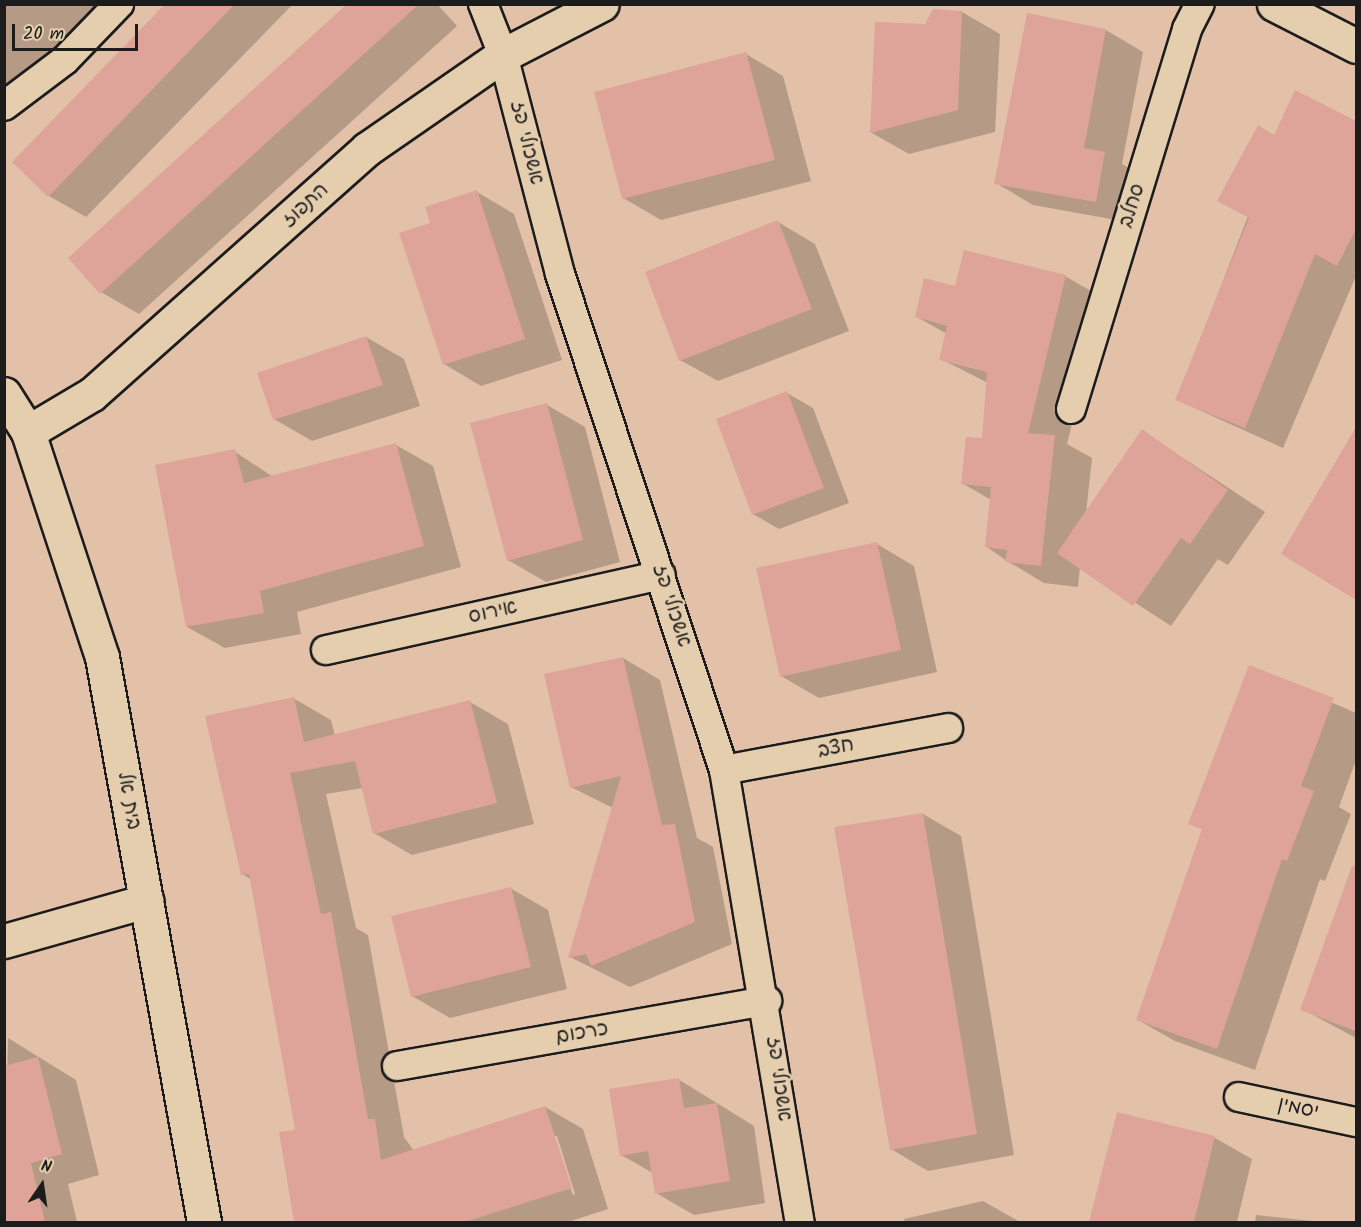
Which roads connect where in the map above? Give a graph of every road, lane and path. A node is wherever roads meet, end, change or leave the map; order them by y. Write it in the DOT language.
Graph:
graph roads {
  1 [pos="119,4"];
  2 [pos="483,4"];
  3 [pos="602,4"];
  4 [pos="1200,4"];
  5 [pos="1274,4"];
  6 [pos="1356,46"];
  7 [pos="503,55"];
  8 [pos="4,106"];
  9 [pos="4,394"];
  10 [pos="1071,409"];
  11 [pos="28,432"];
  12 [pos="661,575"];
  13 [pos="326,651"];
  14 [pos="948,728"];
  15 [pos="724,771"];
  16 [pos="146,901"];
  17 [pos="4,941"];
  18 [pos="767,1001"];
  19 [pos="397,1066"];
  20 [pos="1239,1097"];
  21 [pos="1356,1122"];
  22 [pos="204,1222"];
  23 [pos="800,1222"];
  1 -- 8 [label="street"];
  2 -- 7 [label="street, אשכולי פז"];
  3 -- 7 [label="street, התפוז"];
  4 -- 10 [label="street, סחלב"];
  5 -- 6 [label="street"];
  7 -- 11 [label="street, התפוז"];
  7 -- 12 [label="street, אשכולי פז"];
  9 -- 11 [label="street, בית אל"];
  11 -- 16 [label="street, בית אל"];
  12 -- 13 [label="street, אירוס"];
  12 -- 15 [label="street, אשכולי פז"];
  14 -- 15 [label="street, חצב"];
  15 -- 18 [label="street, אשכולי פז"];
  16 -- 17 [label="street"];
  16 -- 22 [label="street, בית אל"];
  18 -- 19 [label="street, כרכום"];
  18 -- 23 [label="street, אשכולי פז"];
  20 -- 21 [label="street, יסמין"];
}
